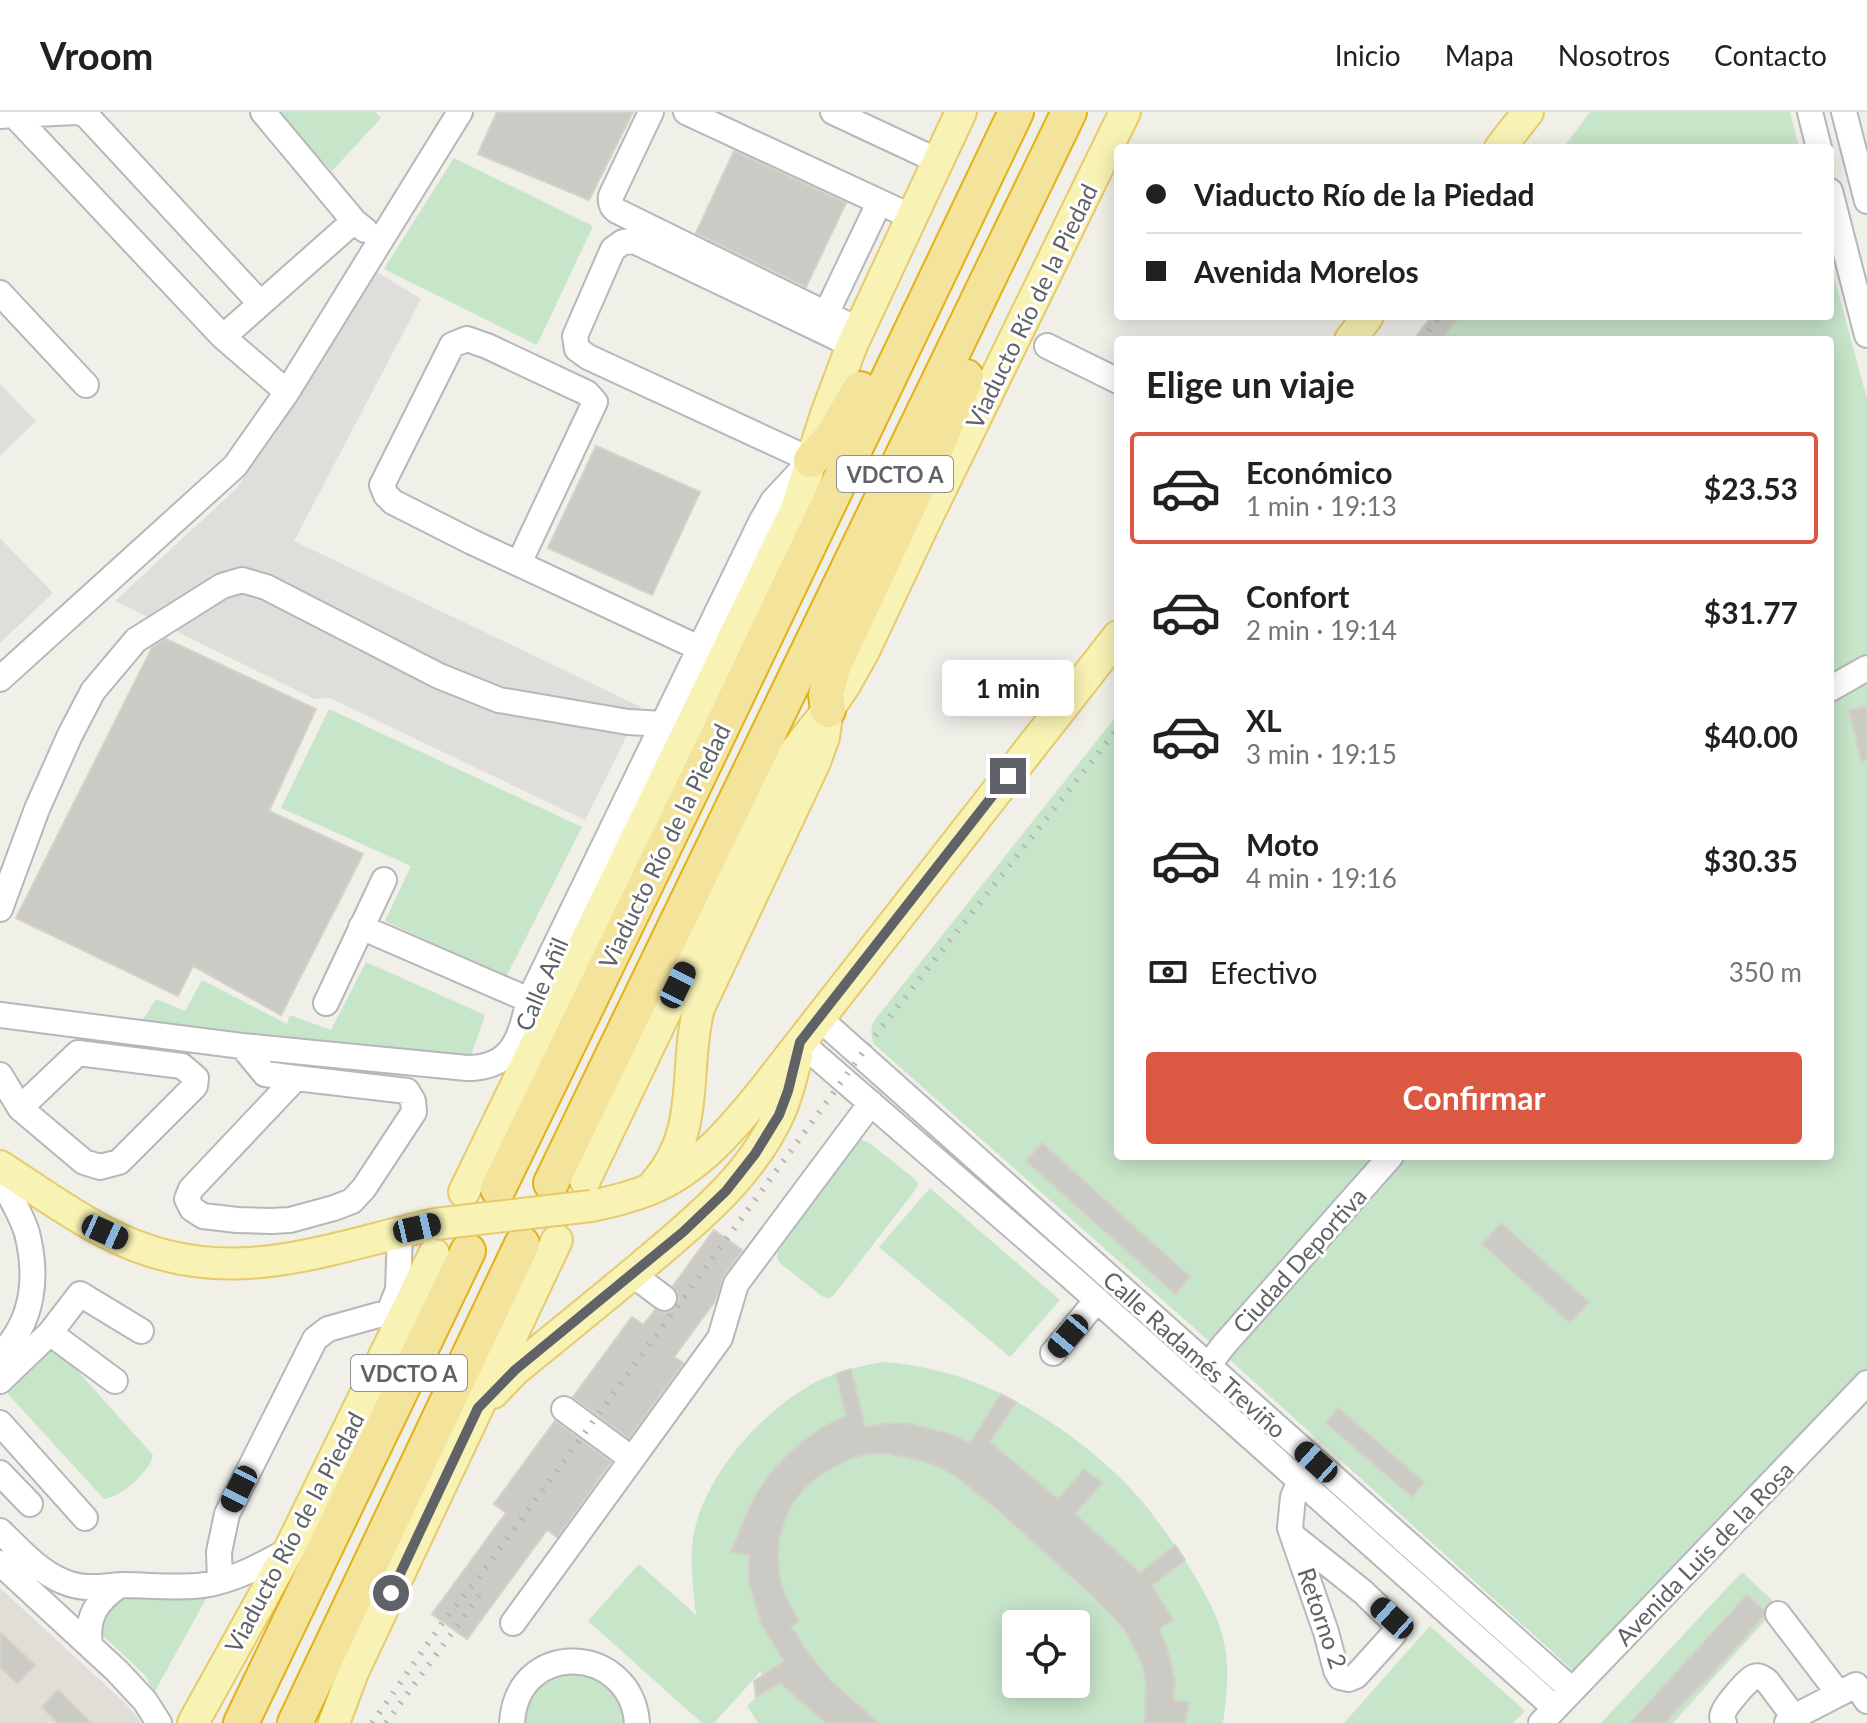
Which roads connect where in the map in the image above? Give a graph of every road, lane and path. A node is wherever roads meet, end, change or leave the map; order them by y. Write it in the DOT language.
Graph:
graph roads {
  1 [pos="78,112"];
  2 [pos="263,112"];
  3 [pos="460,112"];
  4 [pos="651,112"];
  5 [pos="686,112"];
  6 [pos="833,112"];
  7 [pos="961,112"];
  8 [pos="1016,112"];
  9 [pos="1069,112"];
  10 [pos="1125,112"];
  11 [pos="1528,112"];
  12 [pos="1810,112"];
  13 [pos="1844,112"];
  14 [pos="7,116"];
  15 [pos="1503,144"];
  16 [pos="1818,144"];
  17 [pos="938,161"];
  18 [pos="1029,195"];
  19 [pos="1867,201"];
  20 [pos="879,203"];
  21 [pos="1834,207"];
  22 [pos="912,217"];
  23 [pos="354,221"];
  24 [pos="962,222"];
  25 [pos="380,241"];
  26 [pos="0,293"];
  27 [pos="260,303"];
  28 [pos="826,314"];
  29 [pos="1867,335"];
  30 [pos="223,337"];
  31 [pos="856,338"];
  32 [pos="1047,346"];
  33 [pos="1114,379"];
  34 [pos="86,385"];
  35 [pos="287,392"];
  36 [pos="811,460"];
  37 [pos="519,563"];
  38 [pos="1114,641"];
  39 [pos="699,648"];
  40 [pos="1867,668"];
  41 [pos="0,679"];
  42 [pos="1834,687"];
  43 [pos="828,710"];
  44 [pos="664,724"];
  45 [pos="384,880"];
  46 [pos="1,904"];
  47 [pos="361,927"];
  48 [pos="529,1000"];
  49 [pos="326,1003"];
  50 [pos="0,1015"];
  51 [pos="819,1018"];
  52 [pos="800,1042"];
  53 [pos="242,1046"];
  54 [pos="0,1075"];
  55 [pos="296,1078"];
  56 [pos="871,1103"];
  57 [pos="20,1108"];
  58 [pos="1387,1160"];
  59 [pos="0,1166"];
  60 [pos="0,1176"];
  61 [pos="551,1183"];
  62 [pos="498,1189"];
  63 [pos="649,1190"];
  64 [pos="464,1192"];
  65 [pos="588,1193"];
  66 [pos="400,1232"];
  67 [pos="435,1239"];
  68 [pos="557,1240"];
  69 [pos="522,1244"];
  70 [pos="468,1251"];
  71 [pos="1087,1258"];
  72 [pos="632,1274"];
  73 [pos="1071,1277"];
  74 [pos="664,1298"];
  75 [pos="1097,1300"];
  76 [pos="141,1331"];
  77 [pos="50,1333"];
  78 [pos="1053,1353"];
  79 [pos="0,1355"];
  80 [pos="1208,1366"];
  81 [pos="0,1381"];
  82 [pos="115,1381"];
  83 [pos="1867,1383"];
  84 [pos="478,1408"];
  85 [pos="564,1409"];
  86 [pos="0,1423"];
  87 [pos="632,1459"];
  88 [pos="1308,1471"];
  89 [pos="0,1473"];
  90 [pos="30,1504"];
  91 [pos="85,1518"];
  92 [pos="0,1531"];
  93 [pos="1293,1536"];
  94 [pos="289,1550"];
  95 [pos="0,1563"];
  96 [pos="220,1581"];
  97 [pos="120,1585"];
  98 [pos="1778,1614"];
  99 [pos="513,1623"];
  100 [pos="90,1646"];
  101 [pos="1839,1694"];
  102 [pos="1867,1701"];
  103 [pos="1556,1707"];
  104 [pos="1791,1720"];
  105 [pos="159,1723"];
  106 [pos="193,1723"];
  107 [pos="241,1723"];
  108 [pos="295,1723"];
  109 [pos="334,1723"];
  110 [pos="512,1723"];
  111 [pos="637,1723"];
  112 [pos="1724,1723"];
  1 -- 14 [label="street"];
  1 -- 27 [label="street"];
  2 -- 23 [label="street"];
  3 -- 25 [label="street"];
  4 -- 28 [label="street"];
  5 -- 20 [label="street"];
  6 -- 17 [label="street"];
  7 -- 17 [label="main road, Viaducto Río de la Piedad"];
  8 -- 24 [label="highway, Viaducto Río de la Piedad / VDCTO A"];
  9 -- 18 [label="highway, Viaducto Río de la Piedad / VDCTO A"];
  10 -- 43 [label="main road, Viaducto Río de la Piedad"];
  11 -- 15 [label="main road"];
  12 -- 16 [label="street"];
  13 -- 19 [label="street"];
  14 -- 30 [label="street"];
  17 -- 22 [label="main road, Viaducto Río de la Piedad"];
  18 -- 43 [label="highway"];
  18 -- 61 [label="highway, Viaducto Río de la Piedad / VDCTO A"];
  20 -- 22 [label="street"];
  20 -- 28 [label="street"];
  21 -- 29 [label="street"];
  22 -- 31 [label="main road, Viaducto Río de la Piedad"];
  23 -- 25 [label="street"];
  23 -- 27 [label="street"];
  24 -- 36 [label="highway"];
  24 -- 62 [label="highway, Viaducto Río de la Piedad / VDCTO A"];
  25 -- 35 [label="street"];
  26 -- 34 [label="street"];
  27 -- 30 [label="street"];
  28 -- 31 [label="street"];
  30 -- 35 [label="street"];
  31 -- 36 [label="main road, Viaducto Río de la Piedad"];
  31 -- 36 [label="street"];
  32 -- 33 [label="street"];
  35 -- 41 [label="street"];
  36 -- 39 [label="street, Calle Añil"];
  36 -- 64 [label="main road, Viaducto Río de la Piedad"];
  37 -- 37 [label="street"];
  37 -- 39 [label="street"];
  38 -- 51 [label="main road"];
  39 -- 44 [label="street, Calle Añil"];
  40 -- 42 [label="street"];
  43 -- 63 [label="main road"];
  43 -- 65 [label="main road, Viaducto Río de la Piedad"];
  44 -- 46 [label="street"];
  44 -- 48 [label="street, Calle Añil"];
  45 -- 47 [label="street"];
  47 -- 48 [label="street"];
  47 -- 49 [label="street"];
  48 -- 53 [label="street, Calle Añil"];
  50 -- 53 [label="street, Calle Añil"];
  51 -- 52 [label="main road"];
  51 -- 71 [label="street, Calle Radamés Treviño"];
  52 -- 56 [label="street, Calle Radamés Treviño"];
  52 -- 63 [label="main road"];
  52 -- 72 [label="main road"];
  53 -- 55 [label="street"];
  54 -- 57 [label="street"];
  55 -- 55 [label="street"];
  56 -- 73 [label="street, Calle Radamés Treviño"];
  56 -- 87 [label="street"];
  57 -- 57 [label="street"];
  58 -- 80 [label="street, Ciudad Deportiva"];
  59 -- 66 [label="main road"];
  60 -- 79 [label="street"];
  63 -- 65 [label="main road"];
  65 -- 67 [label="main road, bridge"];
  66 -- 67 [label="main road"];
  66 -- 96 [label="street"];
  67 -- 94 [label="main road, Viaducto Río de la Piedad"];
  68 -- 84 [label="main road"];
  69 -- 108 [label="highway, VDCTO A"];
  70 -- 107 [label="highway, Viaducto Río de la Piedad / VDCTO A"];
  71 -- 73 [label="street"];
  71 -- 80 [label="street, Calle Radamés Treviño"];
  72 -- 74 [label="street"];
  72 -- 84 [label="main road"];
  73 -- 75 [label="street, Calle Radamés Treviño"];
  75 -- 78 [label="street"];
  75 -- 88 [label="street, Calle Radamés Treviño"];
  76 -- 77 [label="street"];
  77 -- 81 [label="street"];
  77 -- 82 [label="street"];
  80 -- 88 [label="street, Calle Radamés Treviño"];
  83 -- 103 [label="street, Avenida Luis de la Rosa"];
  84 -- 109 [label="main road"];
  85 -- 87 [label="street"];
  86 -- 91 [label="street"];
  87 -- 99 [label="street"];
  88 -- 93 [label="street, Retorno 2"];
  88 -- 103 [label="street, Calle Radamés Treviño"];
  89 -- 90 [label="street"];
  92 -- 97 [label="street"];
  93 -- 93 [label="street, Retorno 2"];
  94 -- 96 [label="street"];
  94 -- 106 [label="main road, Viaducto Río de la Piedad"];
  95 -- 100 [label="street"];
  96 -- 97 [label="street"];
  97 -- 100 [label="street"];
  98 -- 101 [label="street"];
  100 -- 105 [label="street"];
  101 -- 102 [label="street"];
  101 -- 104 [label="street"];
  104 -- 112 [label="street"];
  110 -- 111 [label="street"];
}
